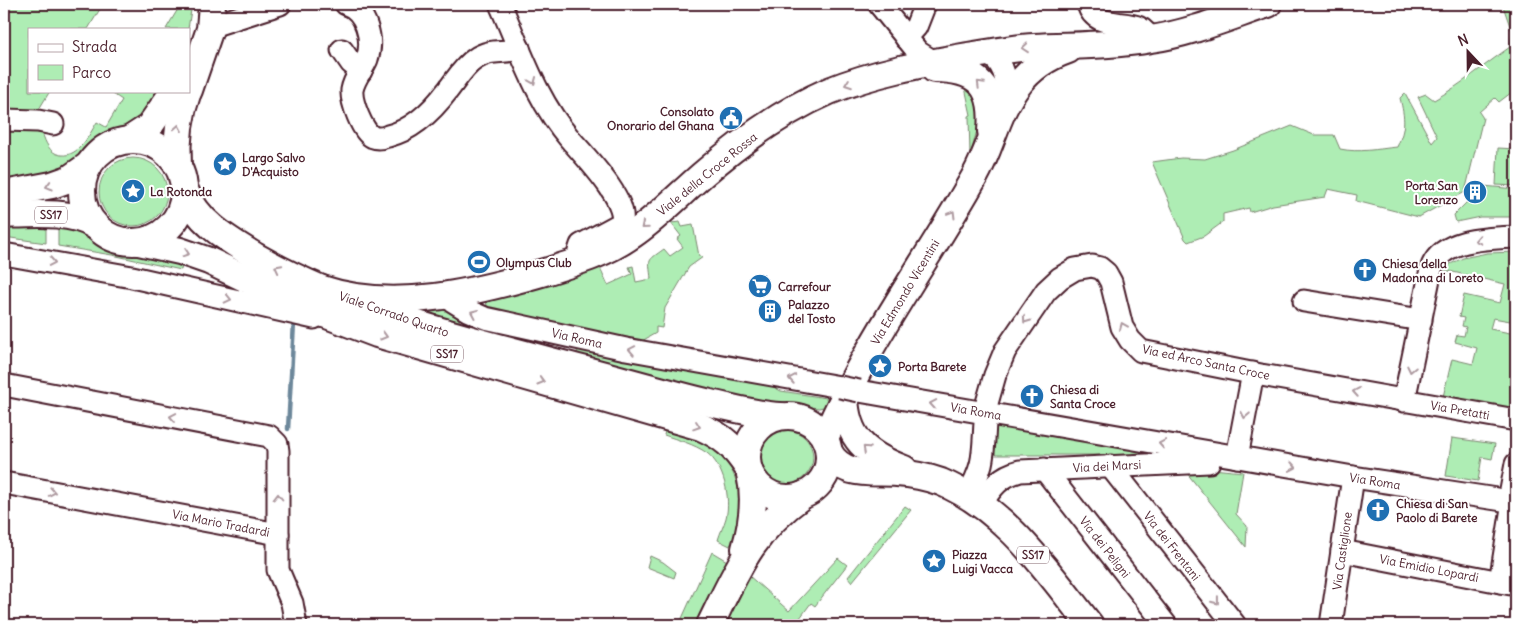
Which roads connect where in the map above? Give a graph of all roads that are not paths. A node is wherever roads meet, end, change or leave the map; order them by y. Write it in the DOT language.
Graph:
graph roads {
  1 [pos="280,4"];
  2 [pos="346,4"];
  3 [pos="500,4"];
  4 [pos="879,4"];
  5 [pos="925,4"];
  6 [pos="1088,4"];
  7 [pos="1268,4"];
  8 [pos="209,10"];
  9 [pos="1149,40"];
  10 [pos="1091,46"];
  11 [pos="519,48"];
  12 [pos="342,50"];
  13 [pos="984,54"];
  14 [pos="911,56"];
  15 [pos="190,60"];
  16 [pos="361,71"];
  17 [pos="190,86"];
  18 [pos="173,92"];
  19 [pos="188,92"];
  20 [pos="1007,102"];
  21 [pos="4,120"];
  22 [pos="53,124"];
  23 [pos="129,140"];
  24 [pos="988,147"];
  25 [pos="89,165"];
  26 [pos="178,166"];
  27 [pos="185,190"];
  28 [pos="4,194"];
  29 [pos="4,215"];
  30 [pos="95,226"];
  31 [pos="1516,237"];
  32 [pos="139,242"];
  33 [pos="4,254"];
  34 [pos="581,260"];
  35 [pos="322,289"];
  36 [pos="443,295"];
  37 [pos="1304,301"];
  38 [pos="348,324"];
  39 [pos="1419,329"];
  40 [pos="1253,373"];
  41 [pos="4,385"];
  42 [pos="848,392"];
  43 [pos="1404,401"];
  44 [pos="781,416"];
  45 [pos="1516,420"];
  46 [pos="827,446"];
  47 [pos="984,456"];
  48 [pos="1241,458"];
  49 [pos="1516,464"];
  50 [pos="1110,466"];
  51 [pos="1044,469"];
  52 [pos="749,471"];
  53 [pos="879,472"];
  54 [pos="1015,472"];
  55 [pos="925,477"];
  56 [pos="1353,477"];
  57 [pos="4,483"];
  58 [pos="808,492"];
  59 [pos="974,500"];
  60 [pos="1513,502"];
  61 [pos="278,534"];
  62 [pos="1342,551"];
  63 [pos="742,559"];
  64 [pos="1508,583"];
  65 [pos="296,625"];
  66 [pos="710,625"];
  67 [pos="1090,625"];
  68 [pos="1166,625"];
  69 [pos="1235,625"];
  70 [pos="1333,625"];
  1 -- 8 [label="street"];
  2 -- 16 [label="street"];
  3 -- 11 [label="street"];
  4 -- 14 [label="street"];
  5 -- 14 [label="street"];
  6 -- 9 [label="street"];
  7 -- 9 [label="main road, Viale della Croce Rossa"];
  8 -- 15 [label="main road"];
  8 -- 17 [label="main road"];
  9 -- 10 [label="main road, Viale della Croce Rossa"];
  10 -- 13 [label="main road, Viale della Croce Rossa, one-way"];
  10 -- 20 [label="main road, Via Edmondo Vicentini"];
  11 -- 16 [label="street"];
  11 -- 34 [label="street, one-way"];
  12 -- 16 [label="street"];
  13 -- 14 [label="main road, Viale della Croce Rossa"];
  13 -- 20 [label="street, Via Edmondo Vicentini"];
  24 -- 14 [label="main road, Via Edmondo Vicentini, one-way"];
  14 -- 34 [label="main road, Viale della Croce Rossa, one-way"];
  18 -- 23 [label="main road"];
  26 -- 19 [label="main road, one-way"];
  20 -- 24 [label="main road, Via Edmondo Vicentini"];
  21 -- 22 [label="street"];
  23 -- 25 [label="main road, SS17"];
  23 -- 26 [label="main road, SS17"];
  42 -- 24 [label="main road, Via Edmondo Vicentini, one-way"];
  25 -- 28 [label="main road, SS17, one-way"];
  25 -- 30 [label="main road, SS17"];
  26 -- 27 [label="main road, SS17"];
  27 -- 32 [label="main road"];
  35 -- 27 [label="main road, Viale Corrado Quarto / SS17, one-way"];
  29 -- 30 [label="main road, SS17"];
  30 -- 32 [label="main road, SS17"];
  31 -- 39 [label="street, one-way"];
  32 -- 38 [label="main road, Viale Corrado Quarto / SS17, one-way"];
  33 -- 38 [label="street, Viale Corrado Quarto, one-way"];
  34 -- 36 [label="main road, Viale della Croce Rossa"];
  35 -- 36 [label="main road, Viale della Croce Rossa"];
  35 -- 44 [label="main road, Viale Corrado Quarto / SS17"];
  42 -- 36 [label="street, Via Roma, one-way"];
  37 -- 39 [label="street"];
  38 -- 52 [label="main road, Viale Corrado Quarto / SS17, one-way"];
  39 -- 43 [label="street, one-way"];
  43 -- 40 [label="street, Via ed Arco Santa Croce, one-way"];
  40 -- 47 [label="street, Via ed Arco Santa Croce, one-way"];
  40 -- 48 [label="street, one-way"];
  61 -- 41 [label="street, Via Mario Tradardi, one-way"];
  42 -- 46 [label="main road, Via Edmondo Vicentini"];
  48 -- 42 [label="street, Via Roma, one-way"];
  55 -- 42 [label="main road, one-way"];
  43 -- 45 [label="street, Via Pretatti"];
  44 -- 46 [label="main road"];
  44 -- 52 [label="main road"];
  46 -- 53 [label="main road, SS17"];
  46 -- 58 [label="main road"];
  47 -- 54 [label="street"];
  47 -- 59 [label="street, Via ed Arco Santa Croce"];
  48 -- 50 [label="street, Via dei Marsi"];
  48 -- 56 [label="street, Via Roma, one-way"];
  49 -- 60 [label="street"];
  50 -- 51 [label="street, Via dei Marsi"];
  50 -- 69 [label="street, Via dei Frentani, one-way"];
  51 -- 54 [label="street, Via dei Marsi"];
  51 -- 68 [label="street, Via dei Peligni"];
  52 -- 58 [label="main road"];
  52 -- 63 [label="main road"];
  53 -- 55 [label="main road, SS17"];
  53 -- 58 [label="main road, SS17"];
  54 -- 59 [label="street, Via dei Marsi"];
  55 -- 59 [label="main road, SS17"];
  56 -- 60 [label="street, Via Roma"];
  56 -- 62 [label="street, Via Castiglione"];
  57 -- 61 [label="street, Via Mario Tradardi, one-way"];
  58 -- 63 [label="main road"];
  59 -- 67 [label="main road, SS17"];
  60 -- 64 [label="street"];
  61 -- 65 [label="street"];
  62 -- 64 [label="street, Via Emidio Lopardi"];
  62 -- 70 [label="street, Via Castiglione"];
  63 -- 66 [label="main road"];
}
